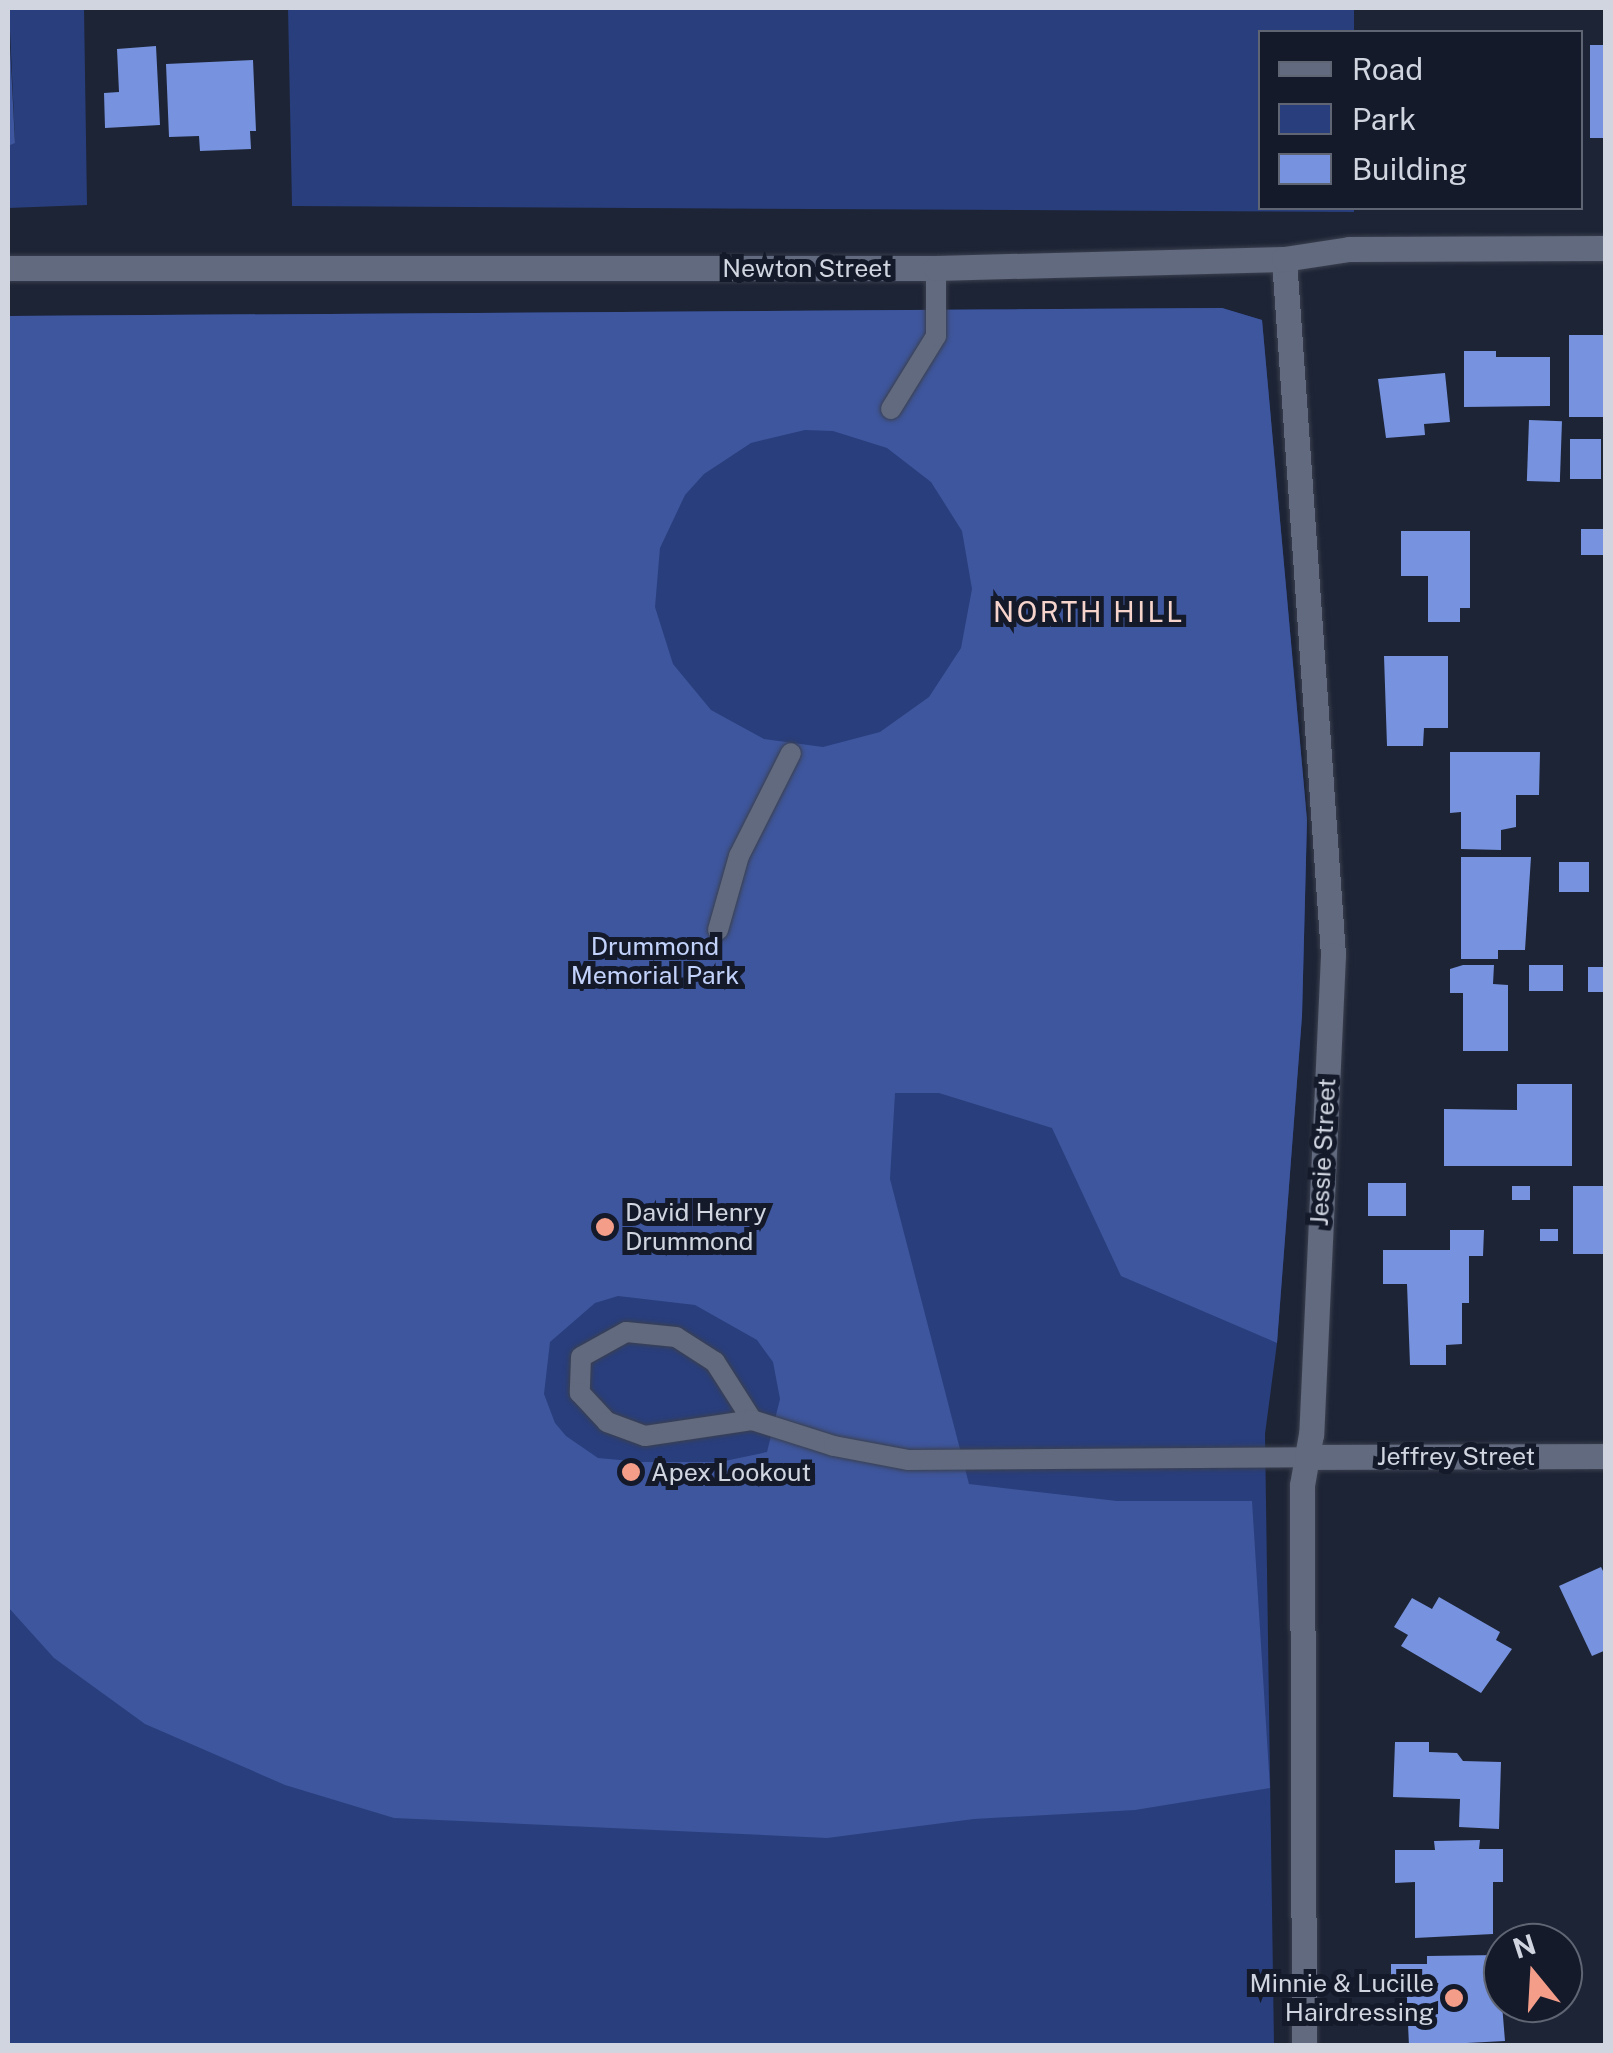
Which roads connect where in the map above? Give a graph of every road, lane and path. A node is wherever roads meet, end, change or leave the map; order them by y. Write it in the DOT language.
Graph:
graph roads {
  1 [pos="1606,248"];
  2 [pos="1284,259"];
  3 [pos="8,268"];
  4 [pos="936,268"];
  5 [pos="891,410"];
  6 [pos="791,753"];
  7 [pos="718,930"];
  8 [pos="752,1420"];
  9 [pos="1606,1456"];
  10 [pos="1307,1457"];
  11 [pos="1304,2046"];
  1 -- 2 [label="street, Newton Street"];
  2 -- 4 [label="street, Newton Street"];
  2 -- 10 [label="street, Jessie Street"];
  3 -- 4 [label="street, Newton Street"];
  4 -- 5 [label="lane"];
  6 -- 7 [label="lane"];
  8 -- 8 [label="lane"];
  8 -- 10 [label="lane"];
  9 -- 10 [label="street, Jeffrey Street"];
  10 -- 11 [label="street, Jessie Street"];
}
